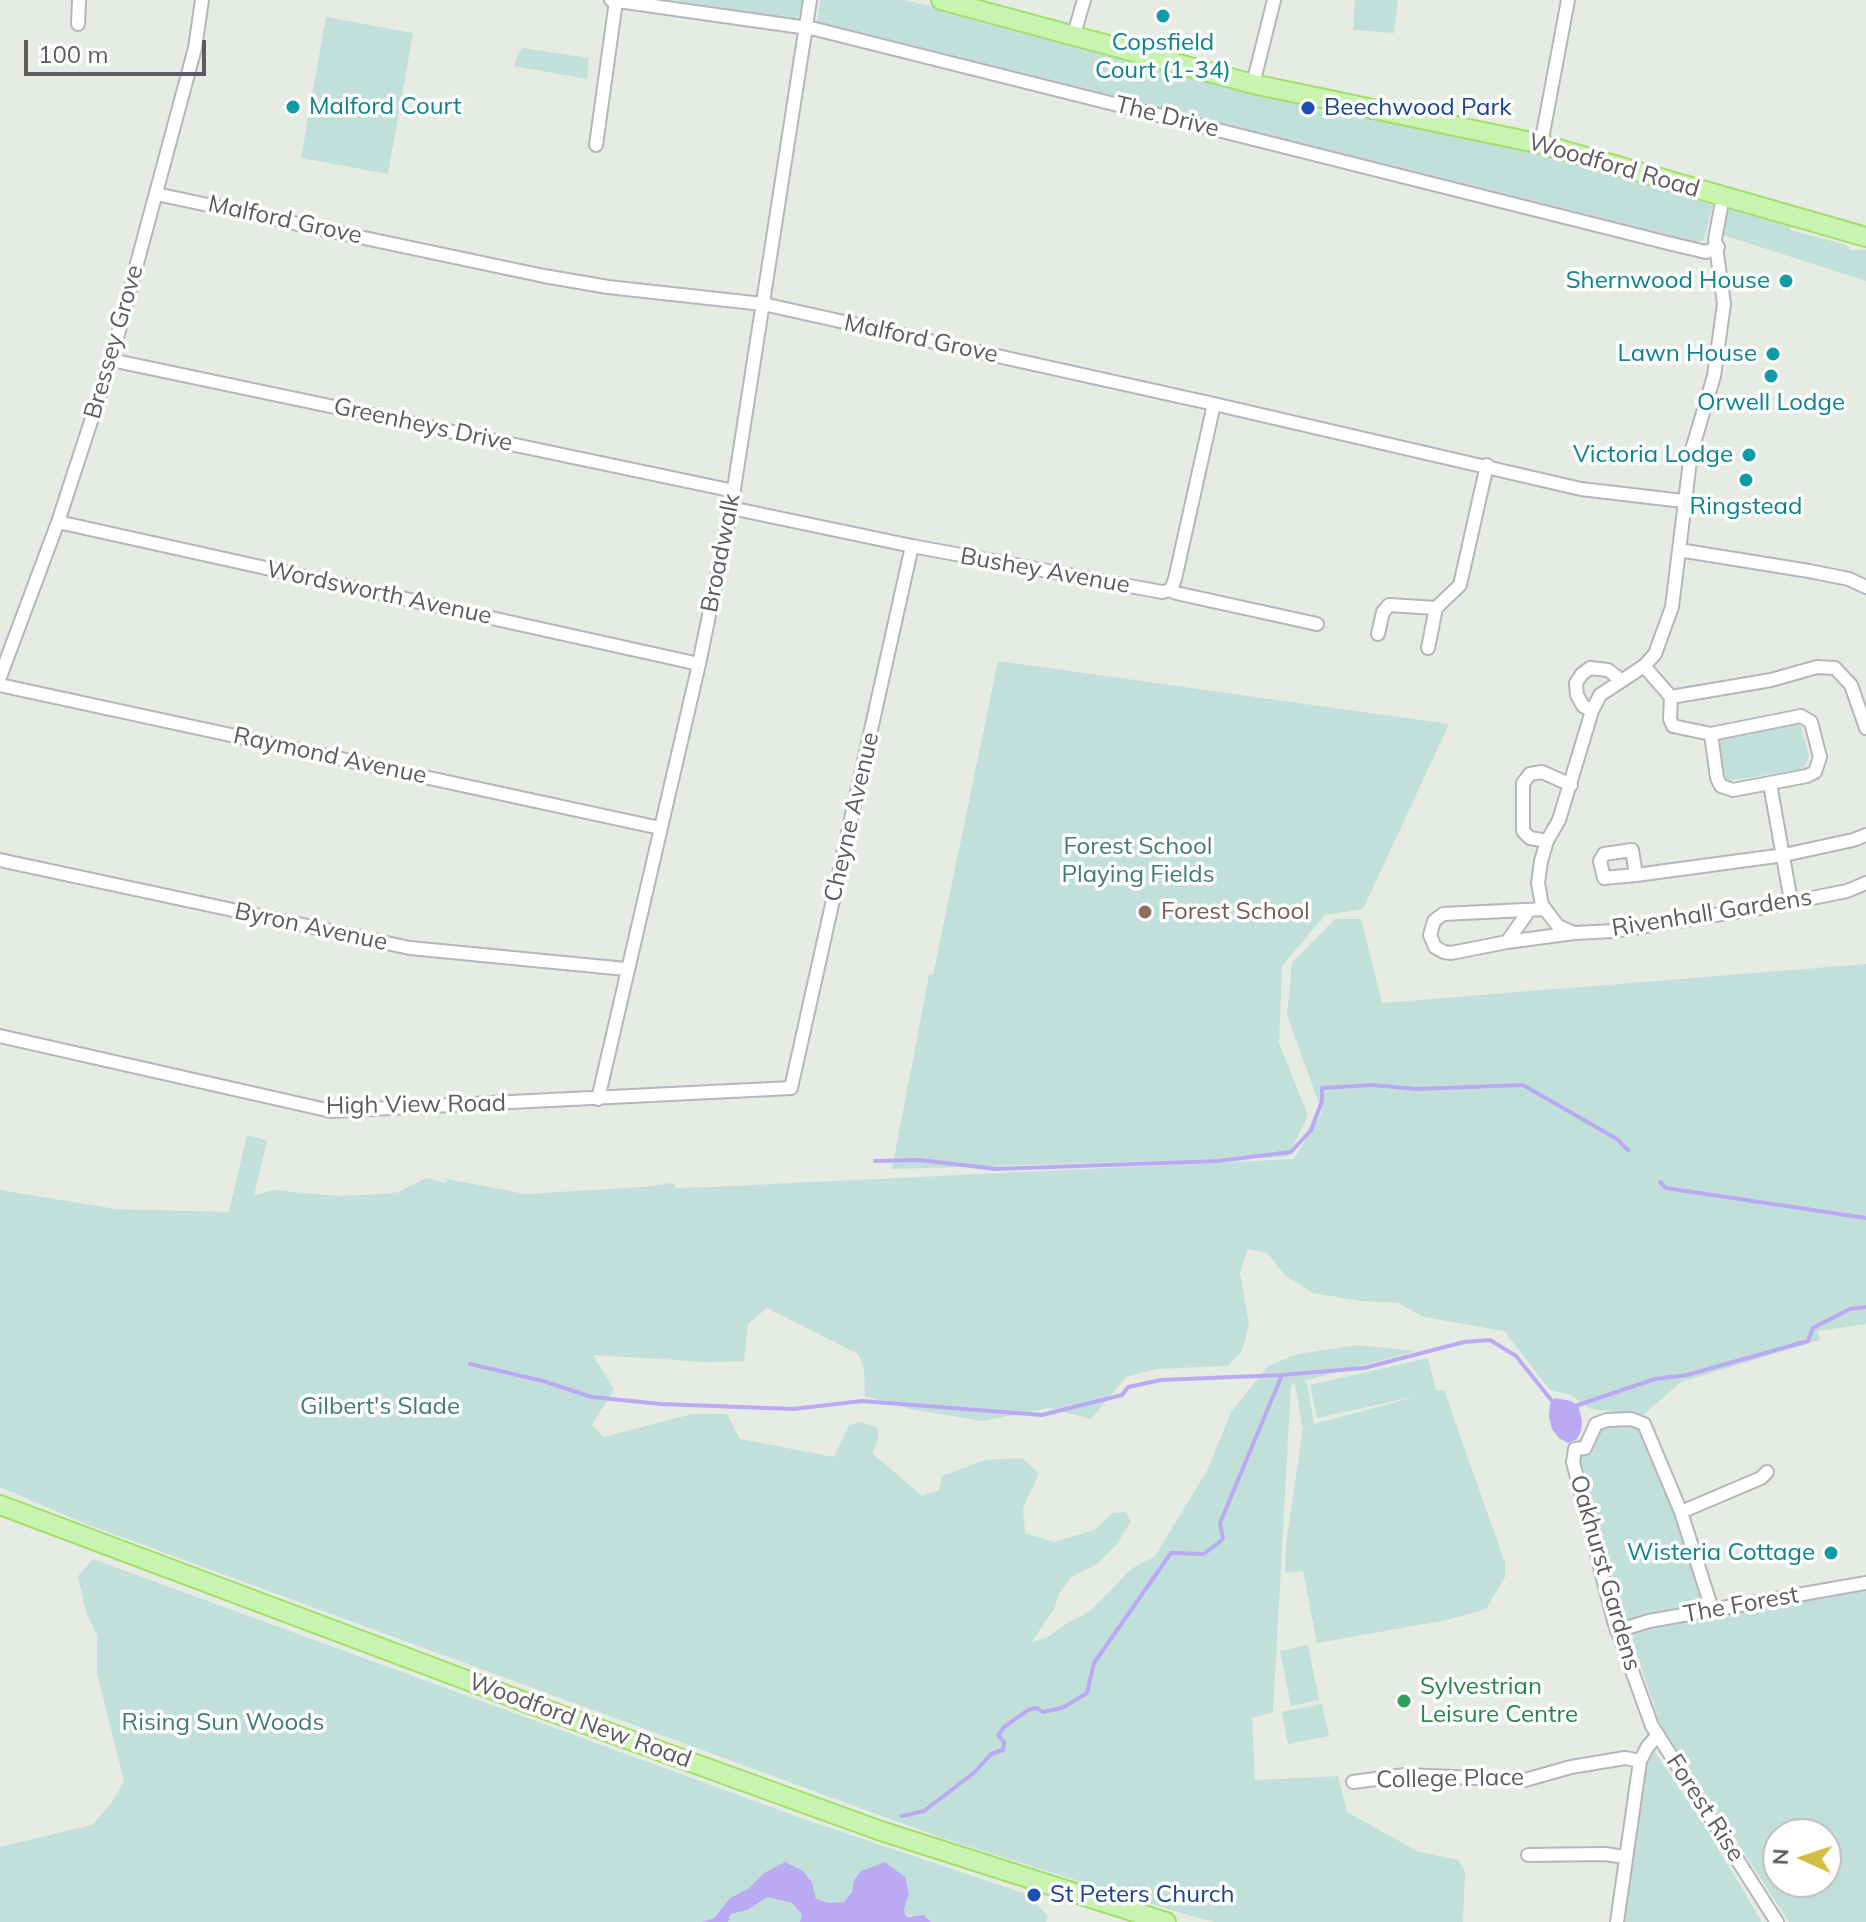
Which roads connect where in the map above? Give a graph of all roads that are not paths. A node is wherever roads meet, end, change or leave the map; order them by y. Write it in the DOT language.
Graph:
graph roads {
  1 [pos="79,0"];
  2 [pos="202,0"];
  3 [pos="614,0"];
  4 [pos="810,0"];
  5 [pos="941,0"];
  6 [pos="1084,0"];
  7 [pos="1274,0"];
  8 [pos="1568,0"];
  9 [pos="78,24"];
  10 [pos="806,28"];
  11 [pos="1074,34"];
  12 [pos="1253,84"];
  13 [pos="1541,144"];
  14 [pos="596,145"];
  15 [pos="156,194"];
  16 [pos="1723,197"];
  17 [pos="1866,237"];
  18 [pos="1718,247"];
  19 [pos="763,304"];
  20 [pos="111,360"];
  21 [pos="1214,404"];
  22 [pos="1487,465"];
  23 [pos="734,491"];
  24 [pos="1683,501"];
  25 [pos="731,508"];
  26 [pos="58,522"];
  27 [pos="912,546"];
  28 [pos="1679,550"];
  29 [pos="1866,587"];
  30 [pos="1171,590"];
  31 [pos="1436,608"];
  32 [pos="1317,624"];
  33 [pos="1378,634"];
  34 [pos="1428,648"];
  35 [pos="699,664"];
  36 [pos="1644,666"];
  37 [pos="0,677"];
  38 [pos="1621,680"];
  39 [pos="0,685"];
  40 [pos="1671,697"];
  41 [pos="1592,711"];
  42 [pos="1866,728"];
  43 [pos="1711,734"];
  44 [pos="1770,784"];
  45 [pos="1571,785"];
  46 [pos="660,828"];
  47 [pos="1866,835"];
  48 [pos="1547,841"];
  49 [pos="1784,855"];
  50 [pos="0,860"];
  51 [pos="1636,875"];
  52 [pos="1866,883"];
  53 [pos="1791,901"];
  54 [pos="1545,909"];
  55 [pos="1528,912"];
  56 [pos="1574,933"];
  57 [pos="1507,942"];
  58 [pos="626,969"];
  59 [pos="0,1036"];
  60 [pos="791,1088"];
  61 [pos="598,1099"];
  62 [pos="1767,1472"];
  63 [pos="0,1505"];
  64 [pos="1681,1512"];
  65 [pos="1866,1583"];
  66 [pos="1712,1609"];
  67 [pos="1617,1631"];
  68 [pos="1658,1735"];
  69 [pos="1640,1761"];
  70 [pos="1353,1782"];
  71 [pos="1528,1855"];
  72 [pos="1625,1857"];
  73 [pos="1166,1922"];
  74 [pos="1617,1922"];
  75 [pos="1777,1922"];
  1 -- 9 [label="street"];
  2 -- 15 [label="street, Bressey Grove"];
  3 -- 10 [label="street, The Drive"];
  3 -- 14 [label="street"];
  4 -- 10 [label="street, Broadwalk"];
  5 -- 11 [label="main road, Woodford Road"];
  6 -- 11 [label="street"];
  7 -- 12 [label="street"];
  8 -- 13 [label="street"];
  10 -- 18 [label="street, The Drive"];
  10 -- 19 [label="street, Broadwalk"];
  11 -- 12 [label="main road, Woodford Road"];
  12 -- 13 [label="main road, Woodford Road"];
  13 -- 16 [label="main road, Woodford Road"];
  15 -- 19 [label="street, Malford Grove"];
  15 -- 20 [label="street, Bressey Grove"];
  16 -- 17 [label="main road, Woodford Road"];
  16 -- 18 [label="street"];
  18 -- 24 [label="street"];
  19 -- 21 [label="street, Malford Grove"];
  19 -- 23 [label="street, Broadwalk"];
  20 -- 23 [label="street, Greenheys Drive"];
  20 -- 26 [label="street, Bressey Grove"];
  21 -- 22 [label="street, Malford Grove"];
  21 -- 30 [label="street"];
  22 -- 24 [label="street, Malford Grove"];
  22 -- 31 [label="street"];
  23 -- 25 [label="street, Broadwalk"];
  24 -- 28 [label="street"];
  25 -- 27 [label="street, Bushey Avenue"];
  25 -- 35 [label="street, Broadwalk"];
  26 -- 35 [label="street, Wordsworth Avenue"];
  26 -- 37 [label="street, Bressey Grove"];
  27 -- 30 [label="street, Bushey Avenue"];
  27 -- 60 [label="street, Cheyne Avenue"];
  28 -- 29 [label="street"];
  28 -- 36 [label="street"];
  30 -- 32 [label="street, Bushey Avenue"];
  31 -- 33 [label="street"];
  31 -- 34 [label="street"];
  35 -- 46 [label="street, Broadwalk"];
  36 -- 38 [label="street"];
  36 -- 40 [label="street"];
  38 -- 41 [label="street"];
  38 -- 41 [label="street"];
  39 -- 46 [label="street, Raymond Avenue"];
  40 -- 42 [label="street"];
  40 -- 43 [label="street"];
  41 -- 45 [label="street"];
  43 -- 44 [label="street"];
  43 -- 44 [label="street"];
  44 -- 49 [label="street"];
  45 -- 48 [label="street"];
  45 -- 48 [label="street"];
  46 -- 58 [label="street, Broadwalk"];
  47 -- 49 [label="street"];
  48 -- 54 [label="street"];
  49 -- 51 [label="street"];
  49 -- 53 [label="street"];
  50 -- 58 [label="street, Byron Avenue"];
  52 -- 53 [label="street, Rivenhall Gardens"];
  53 -- 56 [label="street, Rivenhall Gardens"];
  54 -- 55 [label="street"];
  54 -- 56 [label="street, Rivenhall Gardens"];
  55 -- 57 [label="street"];
  55 -- 57 [label="street"];
  56 -- 57 [label="street"];
  58 -- 61 [label="street, Broadwalk"];
  59 -- 61 [label="street, High View Road"];
  60 -- 61 [label="street, High View Road"];
  62 -- 64 [label="street"];
  63 -- 73 [label="main road, Woodford New Road"];
  64 -- 66 [label="street, Oakhurst Gardens"];
  64 -- 67 [label="street, Oakhurst Gardens"];
  65 -- 66 [label="street, The Forest"];
  66 -- 67 [label="street, The Forest"];
  67 -- 68 [label="street, Oakhurst Gardens"];
  68 -- 69 [label="street"];
  68 -- 75 [label="street, Forest Rise"];
  69 -- 70 [label="street, College Place"];
  69 -- 72 [label="street"];
  71 -- 72 [label="street"];
  72 -- 74 [label="street"];
}
